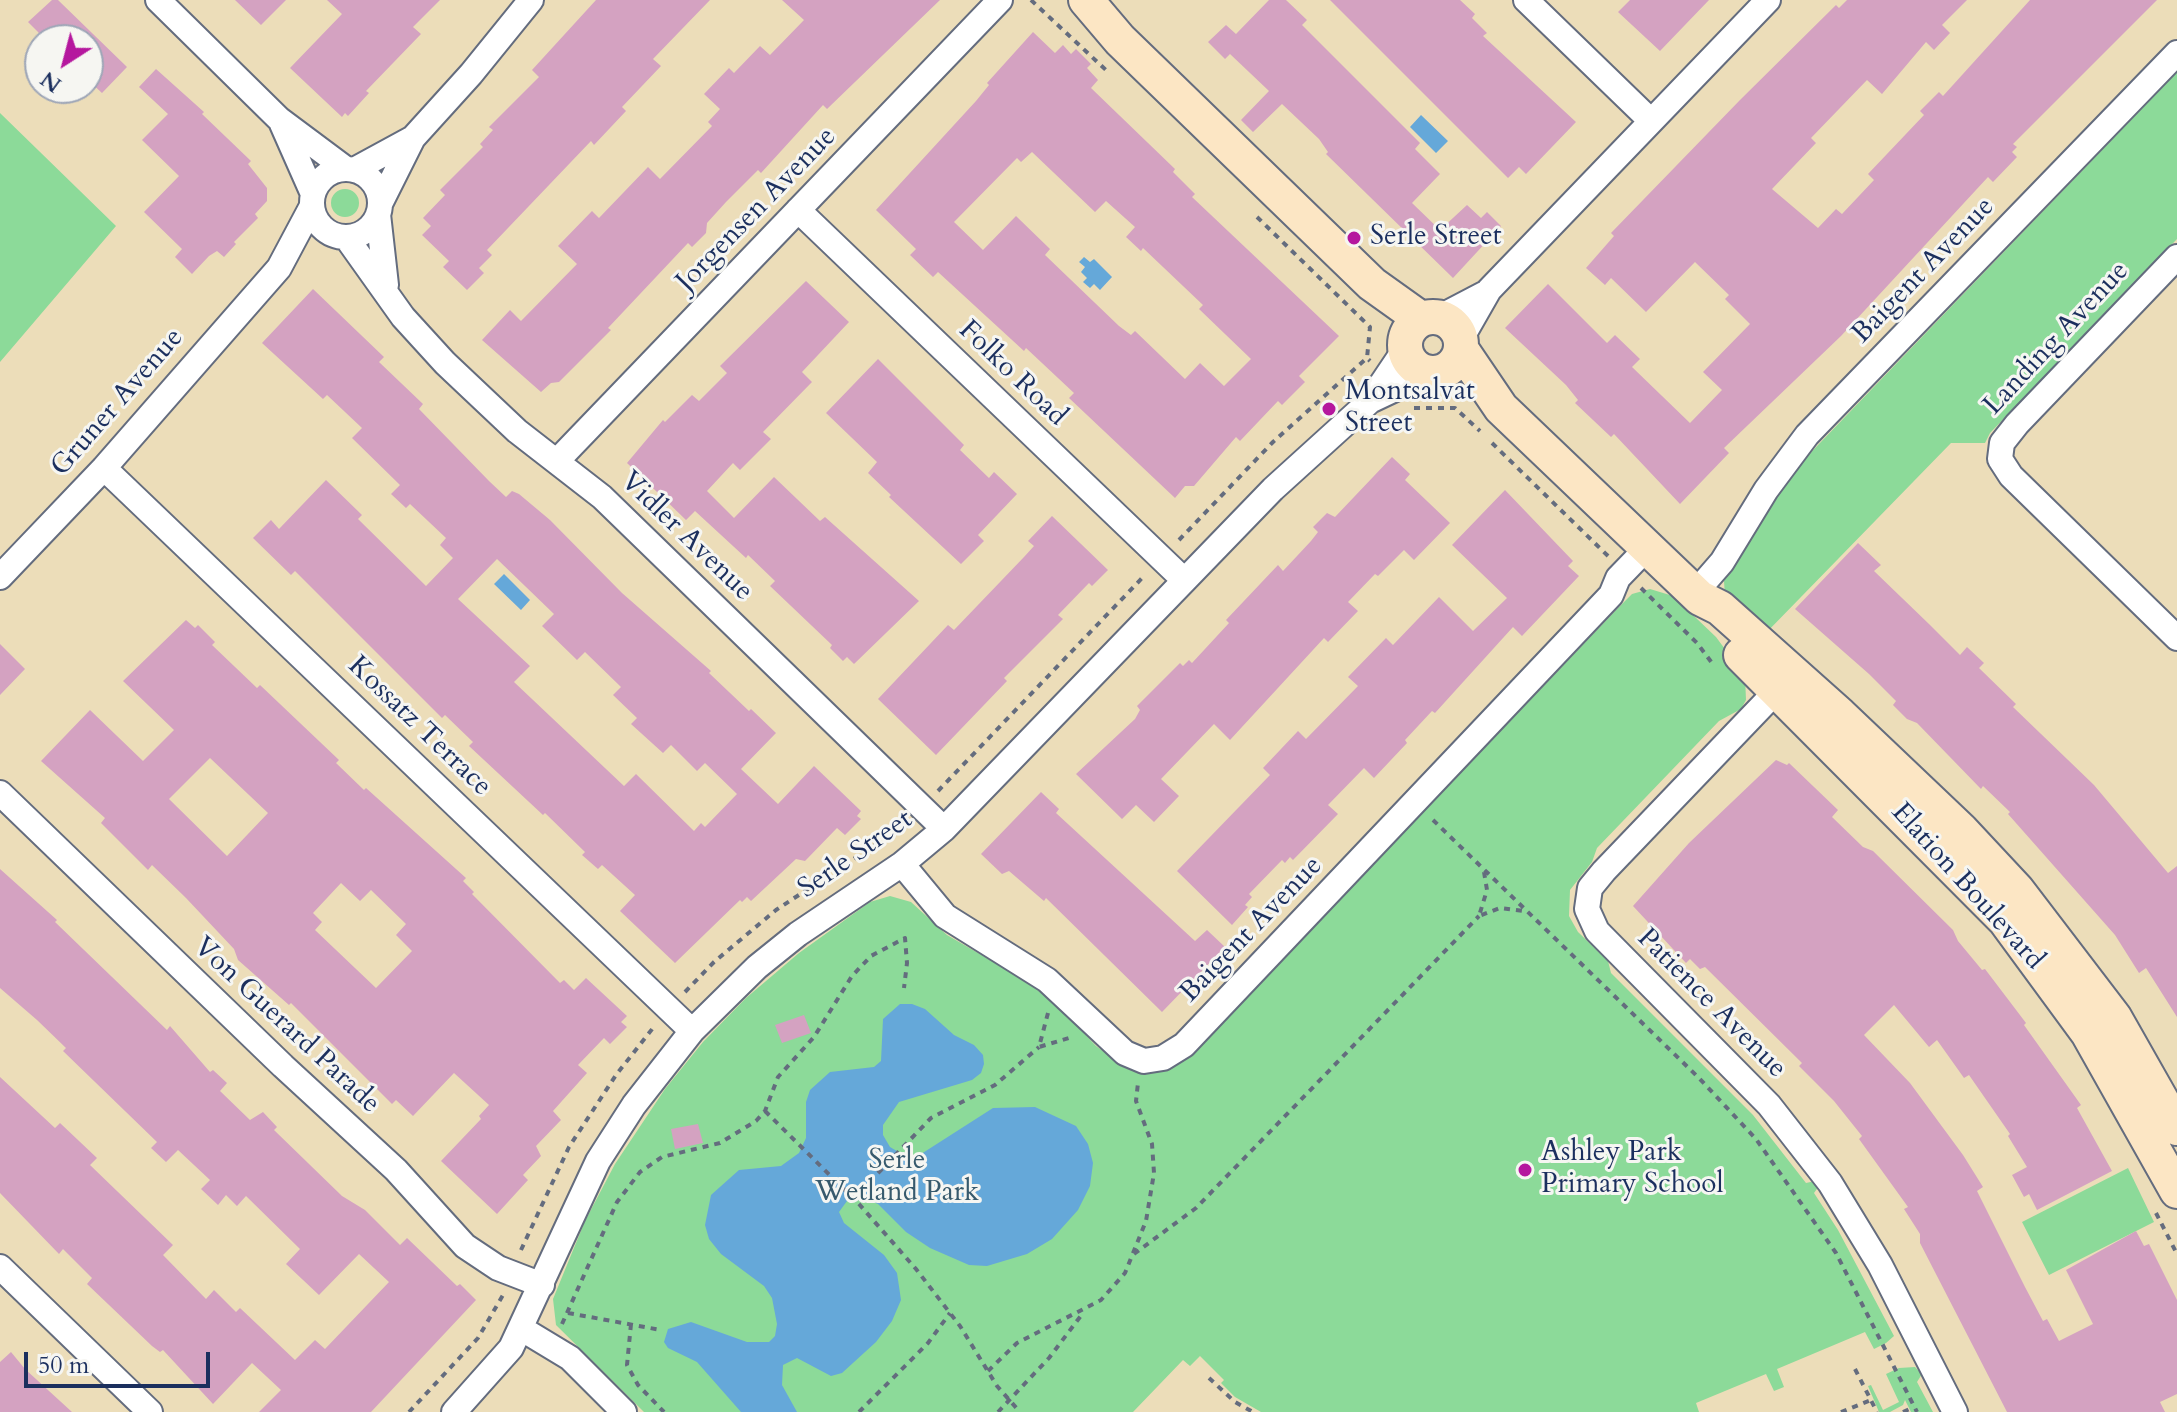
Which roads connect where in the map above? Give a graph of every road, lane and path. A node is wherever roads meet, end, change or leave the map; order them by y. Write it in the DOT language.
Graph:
graph roads {
  1 [pos="158,0"];
  2 [pos="531,0"];
  3 [pos="1000,0"];
  4 [pos="1031,0"];
  5 [pos="1086,0"];
  6 [pos="1526,0"];
  7 [pos="1768,0"];
  8 [pos="2177,53"];
  9 [pos="1109,74"];
  10 [pos="279,119"];
  11 [pos="1651,121"];
  12 [pos="413,138"];
  13 [pos="350,169"];
  14 [pos="312,200"];
  15 [pos="379,209"];
  16 [pos="798,210"];
  17 [pos="1251,211"];
  18 [pos="341,236"];
  19 [pos="2177,257"];
  20 [pos="279,268"];
  21 [pos="387,292"];
  22 [pos="1432,345"];
  23 [pos="1367,358"];
  24 [pos="1414,408"];
  25 [pos="557,461"];
  26 [pos="104,468"];
  27 [pos="1641,565"];
  28 [pos="0,577"];
  29 [pos="1184,580"];
  30 [pos="1702,600"];
  31 [pos="2177,638"];
  32 [pos="1715,667"];
  33 [pos="1784,682"];
  34 [pos="0,793"];
  35 [pos="1433,820"];
  36 [pos="944,829"];
  37 [pos="902,864"];
  38 [pos="1483,869"];
  39 [pos="1526,911"];
  40 [pos="1479,916"];
  41 [pos="904,988"];
  42 [pos="1048,1012"];
  43 [pos="2101,1025"];
  44 [pos="692,1031"];
  45 [pos="1072,1037"];
  46 [pos="1039,1047"];
  47 [pos="1138,1083"];
  48 [pos="765,1111"];
  49 [pos="2177,1128"];
  50 [pos="853,1199"];
  51 [pos="2166,1202"];
  52 [pos="1134,1254"];
  53 [pos="2177,1254"];
  54 [pos="0,1267"];
  55 [pos="542,1285"];
  56 [pos="1085,1311"];
  57 [pos="568,1313"];
  58 [pos="950,1313"];
  59 [pos="631,1324"];
  60 [pos="522,1329"];
  61 [pos="661,1330"];
  62 [pos="550,1344"];
  63 [pos="1855,1369"];
  64 [pos="988,1371"];
  65 [pos="1209,1378"];
  66 [pos="1871,1400"];
  67 [pos="1009,1401"];
  68 [pos="1916,1409"];
  69 [pos="150,1412"];
  70 [pos="454,1412"];
  71 [pos="624,1412"];
  72 [pos="664,1412"];
  73 [pos="859,1412"];
  74 [pos="998,1412"];
  75 [pos="1020,1412"];
  76 [pos="1253,1412"];
  77 [pos="1841,1412"];
  78 [pos="1877,1412"];
  79 [pos="1903,1412"];
  80 [pos="1955,1412"];
  1 -- 10 [label="street"];
  2 -- 12 [label="street"];
  3 -- 16 [label="street, Jorgensen Avenue"];
  4 -- 9 [label="path"];
  5 -- 22 [label="street"];
  6 -- 11 [label="street"];
  7 -- 11 [label="street, Serle Street"];
  8 -- 30 [label="street, Baigent Avenue"];
  10 -- 13 [label="street"];
  10 -- 14 [label="street"];
  11 -- 22 [label="street, Serle Street"];
  12 -- 13 [label="street"];
  12 -- 15 [label="street"];
  13 -- 14 [label="street"];
  13 -- 15 [label="street"];
  14 -- 18 [label="street"];
  14 -- 20 [label="street, Gruner Avenue"];
  15 -- 18 [label="street"];
  15 -- 21 [label="street, Vidler Avenue"];
  16 -- 25 [label="street, Jorgensen Avenue"];
  16 -- 29 [label="street, Folko Road"];
  17 -- 23 [label="path"];
  18 -- 20 [label="street, Gruner Avenue"];
  18 -- 21 [label="street, Vidler Avenue"];
  19 -- 31 [label="street, Landing Avenue"];
  20 -- 26 [label="street, Gruner Avenue"];
  21 -- 25 [label="street, Vidler Avenue"];
  22 -- 27 [label="street"];
  22 -- 29 [label="street, Serle Street"];
  24 -- 27 [label="path"];
  25 -- 36 [label="street, Vidler Avenue"];
  26 -- 28 [label="street, Gruner Avenue"];
  26 -- 44 [label="street, Kossatz Terrace"];
  27 -- 30 [label="street"];
  27 -- 32 [label="path"];
  27 -- 37 [label="street, Baigent Avenue"];
  29 -- 36 [label="street, Serle Street"];
  30 -- 33 [label="street, Elation Boulevard"];
  33 -- 43 [label="street, Elation Boulevard"];
  33 -- 80 [label="street, Patience Avenue"];
  34 -- 55 [label="street, Von Guerard Parade"];
  35 -- 38 [label="path"];
  36 -- 37 [label="street, Serle Street"];
  37 -- 44 [label="street, Serle Street"];
  38 -- 39 [label="path"];
  38 -- 40 [label="path"];
  39 -- 40 [label="path"];
  39 -- 68 [label="path"];
  40 -- 52 [label="path"];
  41 -- 48 [label="path"];
  42 -- 46 [label="path"];
  43 -- 49 [label="street, Elation Boulevard"];
  43 -- 51 [label="street, Elation Boulevard"];
  44 -- 55 [label="street, Serle Street"];
  45 -- 46 [label="path"];
  46 -- 50 [label="path"];
  47 -- 52 [label="path"];
  48 -- 50 [label="path"];
  48 -- 57 [label="path"];
  50 -- 58 [label="path"];
  51 -- 53 [label="path"];
  52 -- 56 [label="path"];
  54 -- 69 [label="street"];
  55 -- 60 [label="street, Serle Street"];
  56 -- 64 [label="path"];
  56 -- 67 [label="path"];
  57 -- 59 [label="path"];
  57 -- 62 [label="path"];
  58 -- 64 [label="path"];
  58 -- 73 [label="path"];
  59 -- 61 [label="path"];
  59 -- 72 [label="path"];
  60 -- 62 [label="street"];
  60 -- 70 [label="street, Serle Street"];
  62 -- 71 [label="street"];
  63 -- 66 [label="path"];
  64 -- 67 [label="path"];
  65 -- 76 [label="path"];
  66 -- 77 [label="path"];
  66 -- 78 [label="path"];
  67 -- 74 [label="path"];
  67 -- 75 [label="path"];
  68 -- 79 [label="path"];
}
